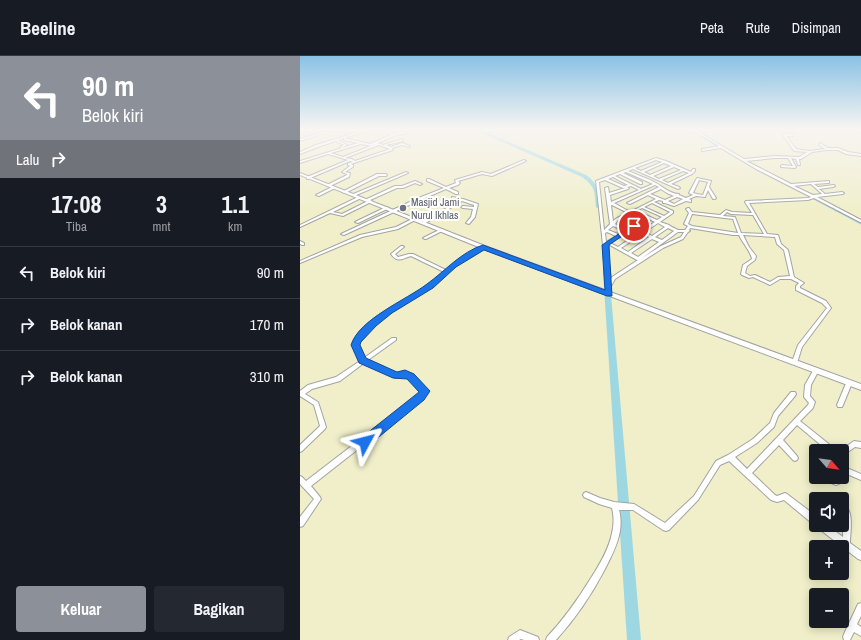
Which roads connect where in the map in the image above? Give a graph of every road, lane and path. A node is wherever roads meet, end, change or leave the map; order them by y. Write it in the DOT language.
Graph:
graph roads {
  1 [pos="315,157"];
  2 [pos="344,157"];
  3 [pos="369,157"];
  4 [pos="738,157"];
  5 [pos="779,157"];
  6 [pos="784,157"];
  7 [pos="801,157"];
  8 [pos="789,158"];
  9 [pos="797,158"];
  10 [pos="351,160"];
  11 [pos="743,160"];
  12 [pos="525,161"];
  13 [pos="300,162"];
  14 [pos="356,162"];
  15 [pos="665,162"];
  16 [pos="360,164"];
  17 [pos="800,164"];
  18 [pos="674,166"];
  19 [pos="632,168"];
  20 [pos="683,170"];
  21 [pos="626,171"];
  22 [pos="700,171"];
  23 [pos="407,172"];
  24 [pos="641,172"];
  25 [pos="693,172"];
  26 [pos="788,172"];
  27 [pos="620,173"];
  28 [pos="300,174"];
  29 [pos="386,175"];
  30 [pos="612,176"];
  31 [pos="650,176"];
  32 [pos="308,178"];
  33 [pos="681,178"];
  34 [pos="605,179"];
  35 [pos="428,180"];
  36 [pos="647,180"];
  37 [pos="659,180"];
  38 [pos="828,182"];
  39 [pos="641,183"];
  40 [pos="811,183"];
  41 [pos="420,184"];
  42 [pos="600,184"];
  43 [pos="655,184"];
  44 [pos="668,184"];
  45 [pos="791,185"];
  46 [pos="631,186"];
  47 [pos="833,186"];
  48 [pos="331,187"];
  49 [pos="446,188"];
  50 [pos="607,188"];
  51 [pos="660,188"];
  52 [pos="708,188"];
  53 [pos="816,188"];
  54 [pos="641,190"];
  55 [pos="831,191"];
  56 [pos="344,192"];
  57 [pos="617,192"];
  58 [pos="668,192"];
  59 [pos="457,193"];
  60 [pos="648,194"];
  61 [pos="835,194"];
  62 [pos="842,194"];
  63 [pos="318,195"];
  64 [pos="353,195"];
  65 [pos="608,195"];
  66 [pos="678,195"];
  67 [pos="696,195"];
  68 [pos="825,195"];
  69 [pos="813,196"];
  70 [pos="359,198"];
  71 [pos="453,198"];
  72 [pos="658,198"];
  73 [pos="714,198"];
  74 [pos="686,199"];
  75 [pos="462,200"];
  76 [pos="369,201"];
  77 [pos="624,201"];
  78 [pos="690,201"];
  79 [pos="651,202"];
  80 [pos="664,202"];
  81 [pos="629,203"];
  82 [pos="610,204"];
  83 [pos="463,207"];
  84 [pos="641,207"];
  85 [pos="386,208"];
  86 [pos="475,208"];
  87 [pos="688,209"];
  88 [pos="394,211"];
  89 [pos="610,211"];
  90 [pos="634,211"];
  91 [pos="330,212"];
  92 [pos="628,213"];
  93 [pos="691,213"];
  94 [pos="753,214"];
  95 [pos="721,216"];
  96 [pos="665,217"];
  97 [pos="619,218"];
  98 [pos="414,219"];
  99 [pos="861,221"];
  100 [pos="357,222"];
  101 [pos="658,222"];
  102 [pos="423,223"];
  103 [pos="468,223"];
  104 [pos="612,224"];
  105 [pos="300,226"];
  106 [pos="634,226"];
  107 [pos="668,226"];
  108 [pos="651,227"];
  109 [pos="691,227"];
  110 [pos="442,230"];
  111 [pos="605,231"];
  112 [pos="627,231"];
  113 [pos="677,231"];
  114 [pos="688,231"];
  115 [pos="643,232"];
  116 [pos="343,234"];
  117 [pos="739,234"];
  118 [pos="766,235"];
  119 [pos="619,236"];
  120 [pos="652,237"];
  121 [pos="425,238"];
  122 [pos="662,242"];
  123 [pos="607,244"];
  124 [pos="402,247"];
  125 [pos="483,247"];
  126 [pos="619,248"];
  127 [pos="629,253"];
  128 [pos="640,260"];
  129 [pos="300,262"];
  130 [pos="447,272"];
  131 [pos="792,277"];
  132 [pos="610,282"];
  133 [pos="609,294"];
  134 [pos="394,339"];
  135 [pos="362,360"];
  136 [pos="795,362"];
  137 [pos="816,370"];
  138 [pos="849,382"];
  139 [pos="861,387"];
  140 [pos="300,394"];
  141 [pos="793,394"];
  142 [pos="840,405"];
  143 [pos="797,422"];
  144 [pos="779,441"];
  145 [pos="824,444"];
  146 [pos="861,445"];
  147 [pos="300,448"];
  148 [pos="849,448"];
  149 [pos="730,457"];
  150 [pos="795,458"];
  151 [pos="849,472"];
  152 [pos="747,474"];
  153 [pos="860,475"];
  154 [pos="300,479"];
  155 [pos="307,485"];
  156 [pos="586,495"];
  157 [pos="616,506"];
  158 [pos="809,515"];
  159 [pos="300,523"];
  160 [pos="831,532"];
  161 [pos="843,540"];
  162 [pos="849,545"];
  163 [pos="861,556"];
  164 [pos="861,606"];
  165 [pos="853,626"];
  166 [pos="861,632"];
  167 [pos="847,637"];
  168 [pos="512,640"];
  169 [pos="536,640"];
  170 [pos="550,640"];
  1 -- 13 [label="street"];
  2 -- 10 [label="street"];
  3 -- 14 [label="street"];
  4 -- 11 [label="street"];
  5 -- 11 [label="street"];
  6 -- 8 [label="street"];
  7 -- 9 [label="street"];
  8 -- 9 [label="street"];
  8 -- 26 [label="street"];
  9 -- 17 [label="street"];
  10 -- 14 [label="street"];
  10 -- 32 [label="street"];
  11 -- 45 [label="street"];
  12 -- 49 [label="street"];
  14 -- 16 [label="street"];
  14 -- 48 [label="street"];
  15 -- 18 [label="street"];
  15 -- 19 [label="street"];
  15 -- 24 [label="street"];
  18 -- 20 [label="street"];
  18 -- 25 [label="street"];
  18 -- 31 [label="street"];
  19 -- 21 [label="street"];
  19 -- 24 [label="street"];
  20 -- 25 [label="street"];
  20 -- 37 [label="street"];
  21 -- 27 [label="street"];
  21 -- 36 [label="street"];
  22 -- 25 [label="street"];
  23 -- 64 [label="street"];
  24 -- 31 [label="street"];
  25 -- 33 [label="street"];
  27 -- 30 [label="street"];
  27 -- 39 [label="street"];
  28 -- 32 [label="street"];
  29 -- 56 [label="street"];
  30 -- 34 [label="street"];
  30 -- 46 [label="street"];
  31 -- 37 [label="street"];
  32 -- 48 [label="street"];
  33 -- 44 [label="street"];
  33 -- 44 [label="street"];
  34 -- 46 [label="street"];
  34 -- 111 [label="street"];
  35 -- 49 [label="street"];
  36 -- 39 [label="street"];
  36 -- 43 [label="street"];
  37 -- 44 [label="street"];
  38 -- 40 [label="street"];
  39 -- 46 [label="street"];
  40 -- 45 [label="street"];
  40 -- 53 [label="street"];
  41 -- 76 [label="street"];
  42 -- 50 [label="street"];
  43 -- 51 [label="street"];
  43 -- 54 [label="street"];
  45 -- 69 [label="street"];
  46 -- 54 [label="street"];
  46 -- 57 [label="street"];
  47 -- 53 [label="street"];
  48 -- 56 [label="street"];
  48 -- 63 [label="street"];
  49 -- 59 [label="street"];
  49 -- 88 [label="street"];
  50 -- 57 [label="street"];
  50 -- 65 [label="street"];
  51 -- 58 [label="street"];
  51 -- 60 [label="street"];
  52 -- 67 [label="street"];
  52 -- 67 [label="street"];
  52 -- 73 [label="street"];
  53 -- 68 [label="street"];
  54 -- 82 [label="street"];
  55 -- 61 [label="street"];
  56 -- 64 [label="street"];
  57 -- 65 [label="street"];
  58 -- 66 [label="street"];
  58 -- 72 [label="street"];
  60 -- 72 [label="street"];
  60 -- 81 [label="street"];
  61 -- 62 [label="street"];
  61 -- 68 [label="street"];
  64 -- 70 [label="street"];
  65 -- 82 [label="street"];
  66 -- 74 [label="street"];
  66 -- 80 [label="street"];
  67 -- 74 [label="street"];
  68 -- 69 [label="street"];
  69 -- 94 [label="street"];
  69 -- 99 [label="street"];
  70 -- 76 [label="street"];
  70 -- 91 [label="street"];
  71 -- 75 [label="street"];
  72 -- 79 [label="street"];
  72 -- 80 [label="street"];
  74 -- 78 [label="street"];
  74 -- 80 [label="street"];
  75 -- 86 [label="street"];
  75 -- 102 [label="street"];
  76 -- 85 [label="street"];
  76 -- 91 [label="street"];
  77 -- 81 [label="street"];
  79 -- 84 [label="street"];
  79 -- 96 [label="street"];
  81 -- 84 [label="street"];
  82 -- 89 [label="street"];
  82 -- 92 [label="street"];
  83 -- 86 [label="street"];
  84 -- 90 [label="street"];
  84 -- 96 [label="street"];
  85 -- 88 [label="street"];
  85 -- 100 [label="street"];
  86 -- 103 [label="street"];
  87 -- 93 [label="street"];
  88 -- 98 [label="street"];
  88 -- 116 [label="street"];
  89 -- 97 [label="street"];
  89 -- 104 [label="street"];
  90 -- 92 [label="street"];
  90 -- 101 [label="street"];
  91 -- 105 [label="street"];
  92 -- 97 [label="street"];
  92 -- 108 [label="street"];
  93 -- 95 [label="street"];
  93 -- 109 [label="street"];
  94 -- 95 [label="street"];
  94 -- 118 [label="street"];
  95 -- 117 [label="street"];
  96 -- 101 [label="street"];
  97 -- 104 [label="street"];
  97 -- 106 [label="street"];
  98 -- 102 [label="street"];
  98 -- 129 [label="street"];
  101 -- 107 [label="street"];
  101 -- 108 [label="street"];
  102 -- 110 [label="street"];
  104 -- 111 [label="street"];
  104 -- 112 [label="street"];
  106 -- 112 [label="street"];
  106 -- 115 [label="street"];
  107 -- 113 [label="street"];
  107 -- 120 [label="street"];
  108 -- 115 [label="street"];
  109 -- 114 [label="street"];
  109 -- 117 [label="street"];
  110 -- 121 [label="street"];
  110 -- 125 [label="street"];
  111 -- 119 [label="street"];
  111 -- 123 [label="street"];
  112 -- 119 [label="street"];
  113 -- 114 [label="street"];
  113 -- 122 [label="street"];
  114 -- 128 [label="street"];
  115 -- 120 [label="street"];
  115 -- 126 [label="street"];
  117 -- 118 [label="street"];
  117 -- 131 [label="street"];
  118 -- 131 [label="street"];
  119 -- 123 [label="street"];
  120 -- 122 [label="street"];
  120 -- 127 [label="street"];
  122 -- 128 [label="street"];
  123 -- 126 [label="street"];
  123 -- 132 [label="street"];
  124 -- 130 [label="street"];
  125 -- 130 [label="street"];
  125 -- 133 [label="street"];
  126 -- 127 [label="street"];
  127 -- 128 [label="street"];
  128 -- 132 [label="street"];
  130 -- 135 [label="street"];
  131 -- 136 [label="street"];
  132 -- 133 [label="street"];
  133 -- 136 [label="street"];
  134 -- 135 [label="street"];
  135 -- 140 [label="street"];
  135 -- 155 [label="street"];
  136 -- 137 [label="street"];
  137 -- 138 [label="street"];
  137 -- 143 [label="street"];
  138 -- 139 [label="street"];
  138 -- 142 [label="street"];
  140 -- 147 [label="street"];
  141 -- 149 [label="street"];
  143 -- 144 [label="street"];
  143 -- 145 [label="street"];
  144 -- 150 [label="street"];
  144 -- 152 [label="street"];
  146 -- 148 [label="street"];
  149 -- 152 [label="street"];
  149 -- 157 [label="street"];
  151 -- 153 [label="street"];
  152 -- 158 [label="street"];
  154 -- 155 [label="street"];
  155 -- 159 [label="street"];
  156 -- 157 [label="street"];
  157 -- 170 [label="street"];
  160 -- 161 [label="street"];
  162 -- 163 [label="street"];
  164 -- 165 [label="street"];
  165 -- 166 [label="street"];
  165 -- 167 [label="street"];
  168 -- 169 [label="street"];
}
